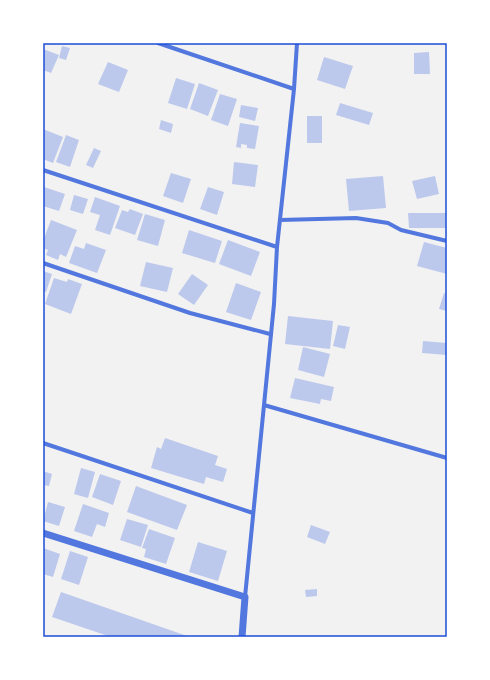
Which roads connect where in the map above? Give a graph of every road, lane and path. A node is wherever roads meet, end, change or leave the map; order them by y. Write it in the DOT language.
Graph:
graph roads {
  1 [pos="158,43"];
  2 [pos="296,43"];
  3 [pos="294,89"];
  4 [pos="43,170"];
  5 [pos="280,220"];
  6 [pos="447,241"];
  7 [pos="277,247"];
  8 [pos="43,263"];
  9 [pos="270,334"];
  10 [pos="264,405"];
  11 [pos="43,443"];
  12 [pos="447,458"];
  13 [pos="253,513"];
  14 [pos="43,533"];
  15 [pos="246,598"];
  16 [pos="242,637"];
  1 -- 3 [label="street"];
  2 -- 3 [label="street"];
  3 -- 5 [label="street"];
  4 -- 7 [label="street"];
  5 -- 6 [label="street"];
  5 -- 7 [label="street"];
  7 -- 9 [label="street"];
  8 -- 9 [label="street"];
  9 -- 10 [label="street"];
  10 -- 12 [label="street"];
  10 -- 13 [label="street"];
  11 -- 13 [label="street"];
  13 -- 15 [label="street"];
  14 -- 15 [label="street"];
  15 -- 16 [label="street"];
}
